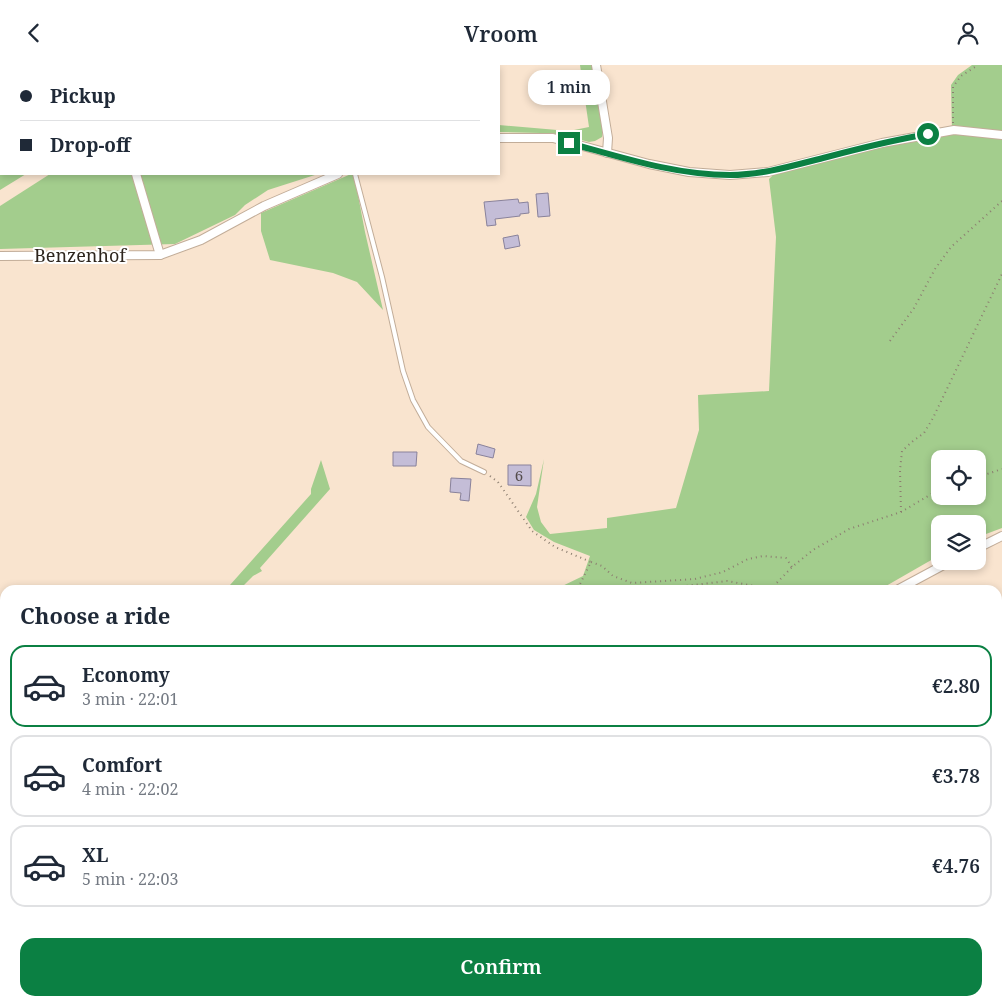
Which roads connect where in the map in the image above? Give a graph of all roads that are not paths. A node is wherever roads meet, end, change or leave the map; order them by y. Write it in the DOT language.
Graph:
graph roads {
  1 [pos="596,65"];
  2 [pos="1002,135"];
  3 [pos="500,137"];
  4 [pos="607,153"];
  5 [pos="136,175"];
  6 [pos="336,175"];
  7 [pos="355,175"];
  8 [pos="160,255"];
  9 [pos="0,256"];
  10 [pos="484,472"];
  11 [pos="1002,536"];
  12 [pos="986,544"];
  13 [pos="934,570"];
  14 [pos="906,585"];
  1 -- 4 [label="street"];
  2 -- 4 [label="street"];
  3 -- 4 [label="street"];
  5 -- 8 [label="street"];
  6 -- 8 [label="street, Benzenhof"];
  7 -- 10 [label="lane"];
  8 -- 9 [label="street, Benzenhof"];
  11 -- 12 [label="street"];
  13 -- 14 [label="street"];
}
